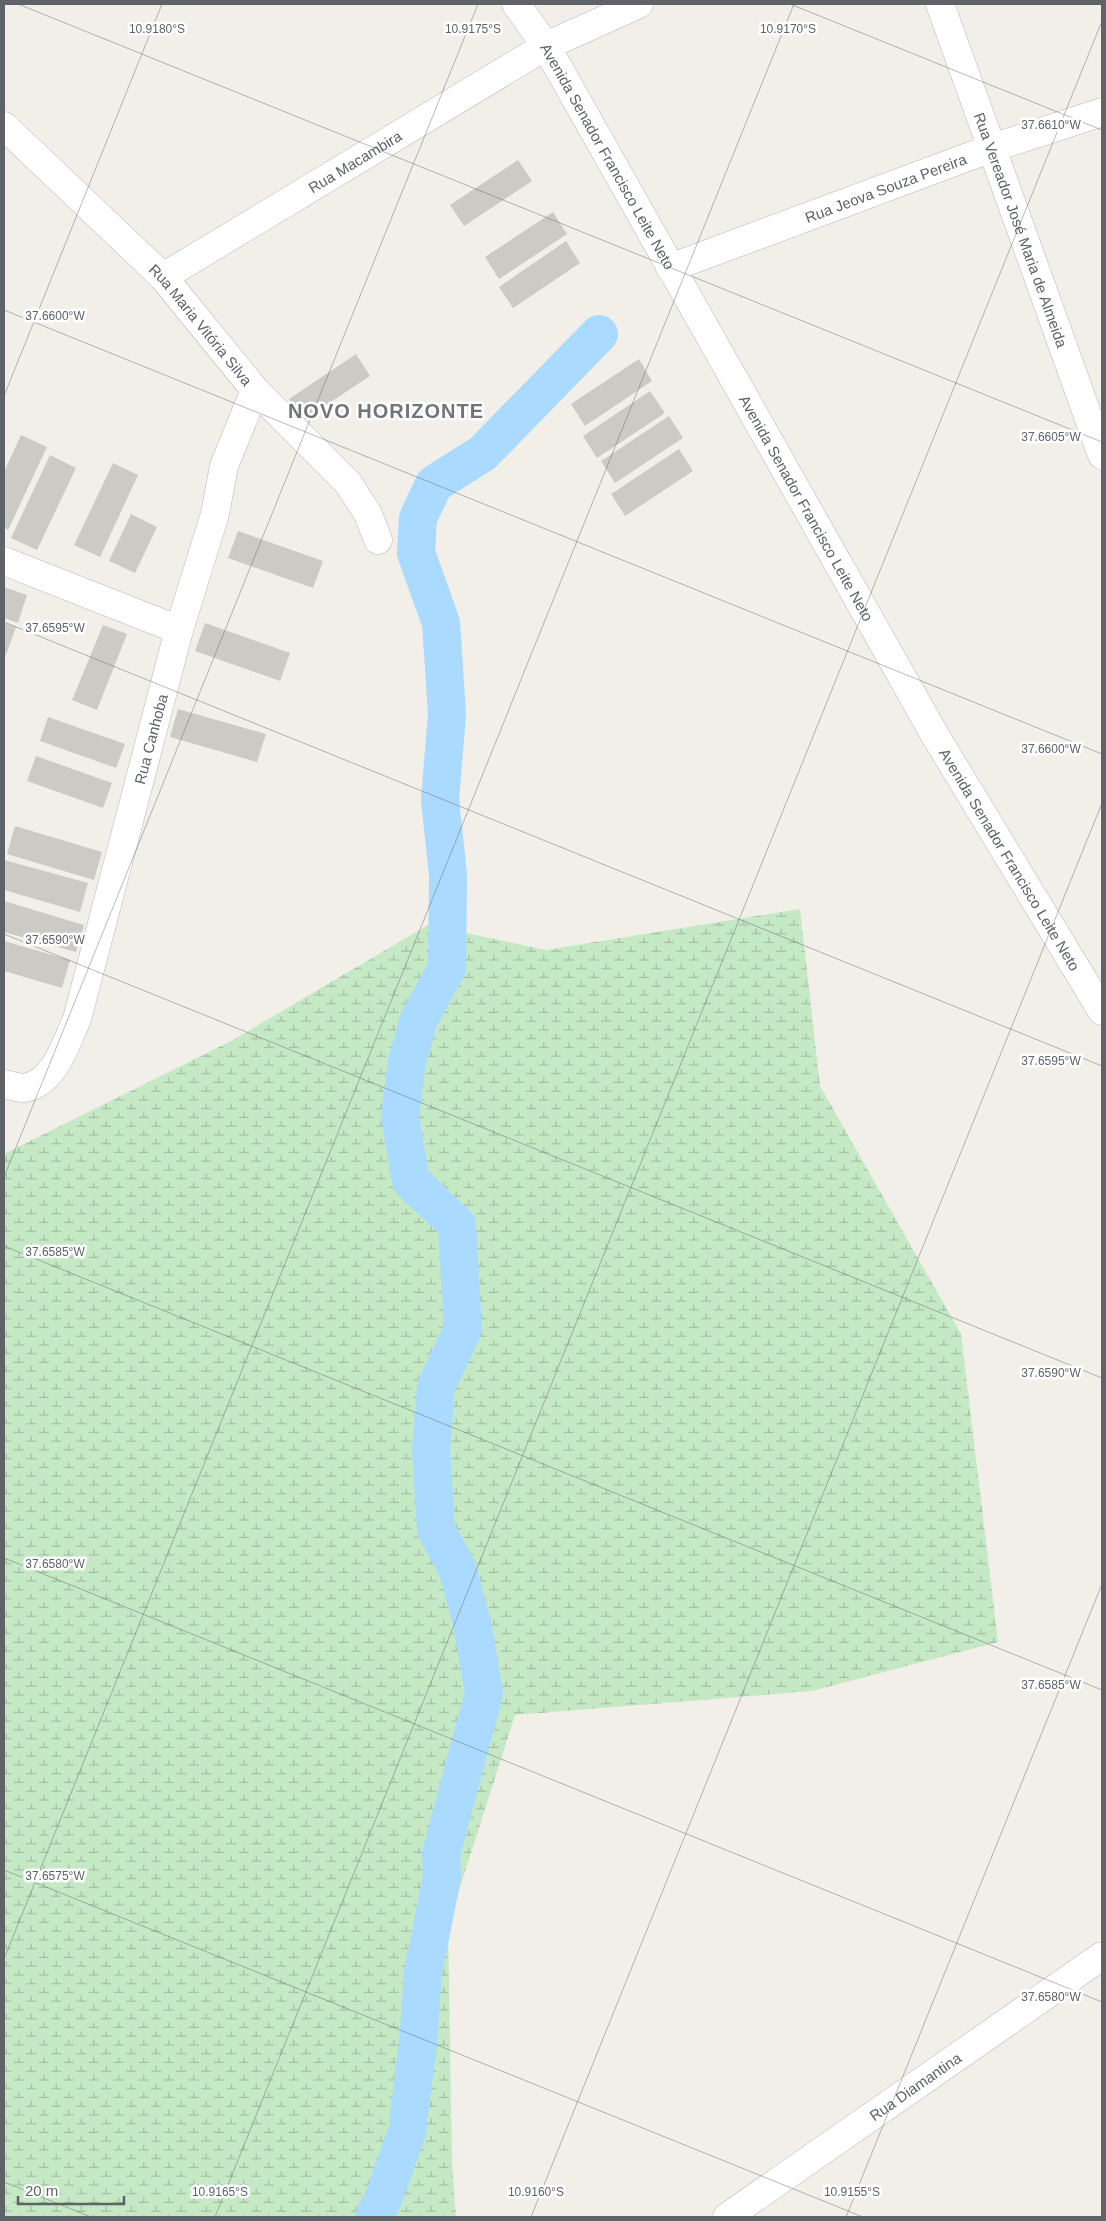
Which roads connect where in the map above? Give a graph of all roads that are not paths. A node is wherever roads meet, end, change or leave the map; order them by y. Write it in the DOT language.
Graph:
graph roads {
  1 [pos="516,4"];
  2 [pos="639,4"];
  3 [pos="940,4"];
  4 [pos="546,46"];
  5 [pos="1102,112"];
  6 [pos="4,126"];
  7 [pos="992,148"];
  8 [pos="670,268"];
  9 [pos="163,277"];
  10 [pos="255,390"];
  11 [pos="1102,455"];
  12 [pos="378,540"];
  13 [pos="4,561"];
  14 [pos="179,630"];
  15 [pos="1102,1011"];
  16 [pos="4,1084"];
  17 [pos="1102,1956"];
  18 [pos="726,2217"];
  1 -- 4 [label="street, Avenida Senador Francisco Leite Neto"];
  2 -- 4 [label="street, Rua Macambira"];
  3 -- 7 [label="street, Rua Vereador José Maria de Almeida"];
  4 -- 8 [label="street, Avenida Senador Francisco Leite Neto"];
  4 -- 9 [label="street, Rua Macambira"];
  5 -- 7 [label="street, Rua Jeova Souza Pereira"];
  6 -- 9 [label="street, Rua Maria Vitória Silva"];
  7 -- 8 [label="street, Rua Jeova Souza Pereira"];
  7 -- 11 [label="street, Rua Vereador José Maria de Almeida"];
  8 -- 15 [label="street, Avenida Senador Francisco Leite Neto"];
  9 -- 10 [label="street, Rua Maria Vitória Silva"];
  10 -- 12 [label="street, Rua Maria Vitória Silva"];
  10 -- 14 [label="street, Rua Canhoba"];
  13 -- 14 [label="street"];
  14 -- 16 [label="street, Rua Canhoba"];
  17 -- 18 [label="street, Rua Diamantina"];
}
